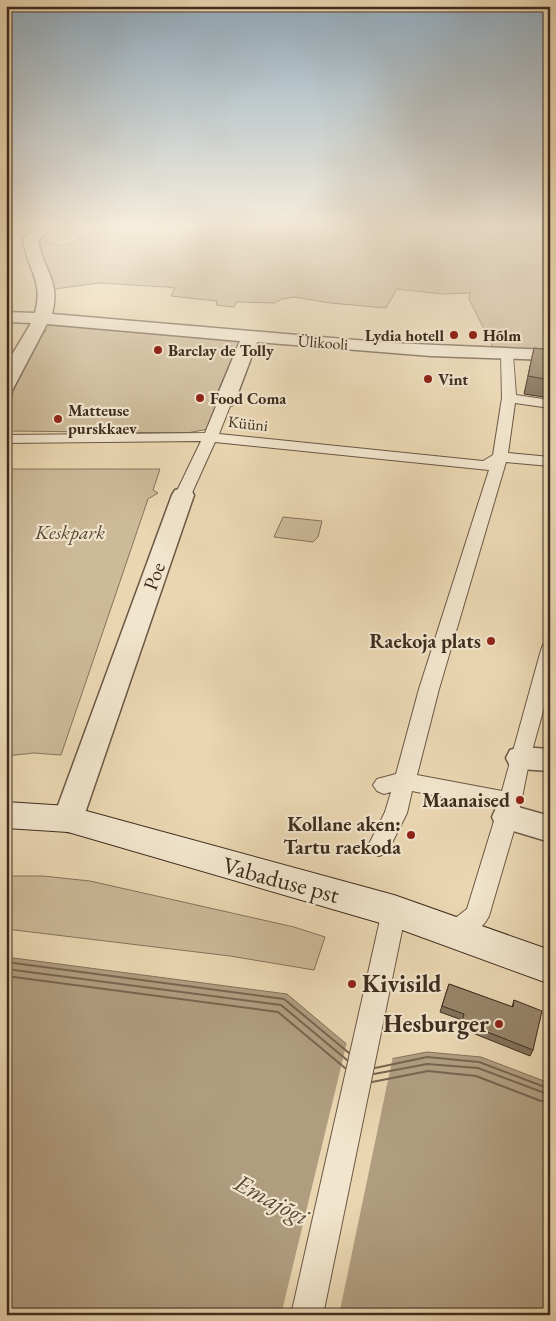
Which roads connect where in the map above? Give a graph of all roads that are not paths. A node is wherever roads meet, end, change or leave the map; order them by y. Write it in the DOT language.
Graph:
graph roads {
  1 [pos="46,289"];
  2 [pos="6,317"];
  3 [pos="42,318"];
  4 [pos="251,336"];
  5 [pos="507,355"];
  6 [pos="550,355"];
  7 [pos="6,385"];
  8 [pos="509,398"];
  9 [pos="225,401"];
  10 [pos="550,404"];
  11 [pos="210,437"];
  12 [pos="6,439"];
  13 [pos="493,462"];
  14 [pos="550,462"];
  15 [pos="183,495"];
  16 [pos="550,650"];
  17 [pos="520,758"];
  18 [pos="550,760"];
  19 [pos="405,781"];
  20 [pos="384,785"];
  21 [pos="509,810"];
  22 [pos="6,815"];
  23 [pos="68,819"];
  24 [pos="550,829"];
  25 [pos="379,846"];
  26 [pos="394,911"];
  27 [pos="454,932"];
  28 [pos="550,967"];
  29 [pos="307,1315"];
  1 -- 3 [label="street"];
  2 -- 3 [label="street, Ülikooli"];
  3 -- 4 [label="street, Ülikooli"];
  3 -- 7 [label="street"];
  4 -- 5 [label="street, Ülikooli"];
  4 -- 9 [label="street, Poe"];
  5 -- 6 [label="street, Ülikooli"];
  5 -- 8 [label="street"];
  8 -- 10 [label="street"];
  8 -- 13 [label="street"];
  9 -- 11 [label="street, Poe"];
  11 -- 12 [label="street, Küüni"];
  11 -- 13 [label="street, Küüni"];
  11 -- 15 [label="street, Poe"];
  13 -- 14 [label="street, Küüni"];
  13 -- 19 [label="street"];
  15 -- 23 [label="street, Poe"];
  16 -- 17 [label="street"];
  17 -- 18 [label="street"];
  17 -- 21 [label="street"];
  19 -- 20 [label="street"];
  19 -- 21 [label="street"];
  19 -- 25 [label="street"];
  21 -- 24 [label="street"];
  21 -- 27 [label="street"];
  22 -- 23 [label="main road, Vabaduse pst"];
  23 -- 26 [label="main road, Vabaduse pst"];
  26 -- 27 [label="main road, Vabaduse pst"];
  26 -- 29 [label="street"];
  27 -- 28 [label="main road, Vabaduse pst"];
}
